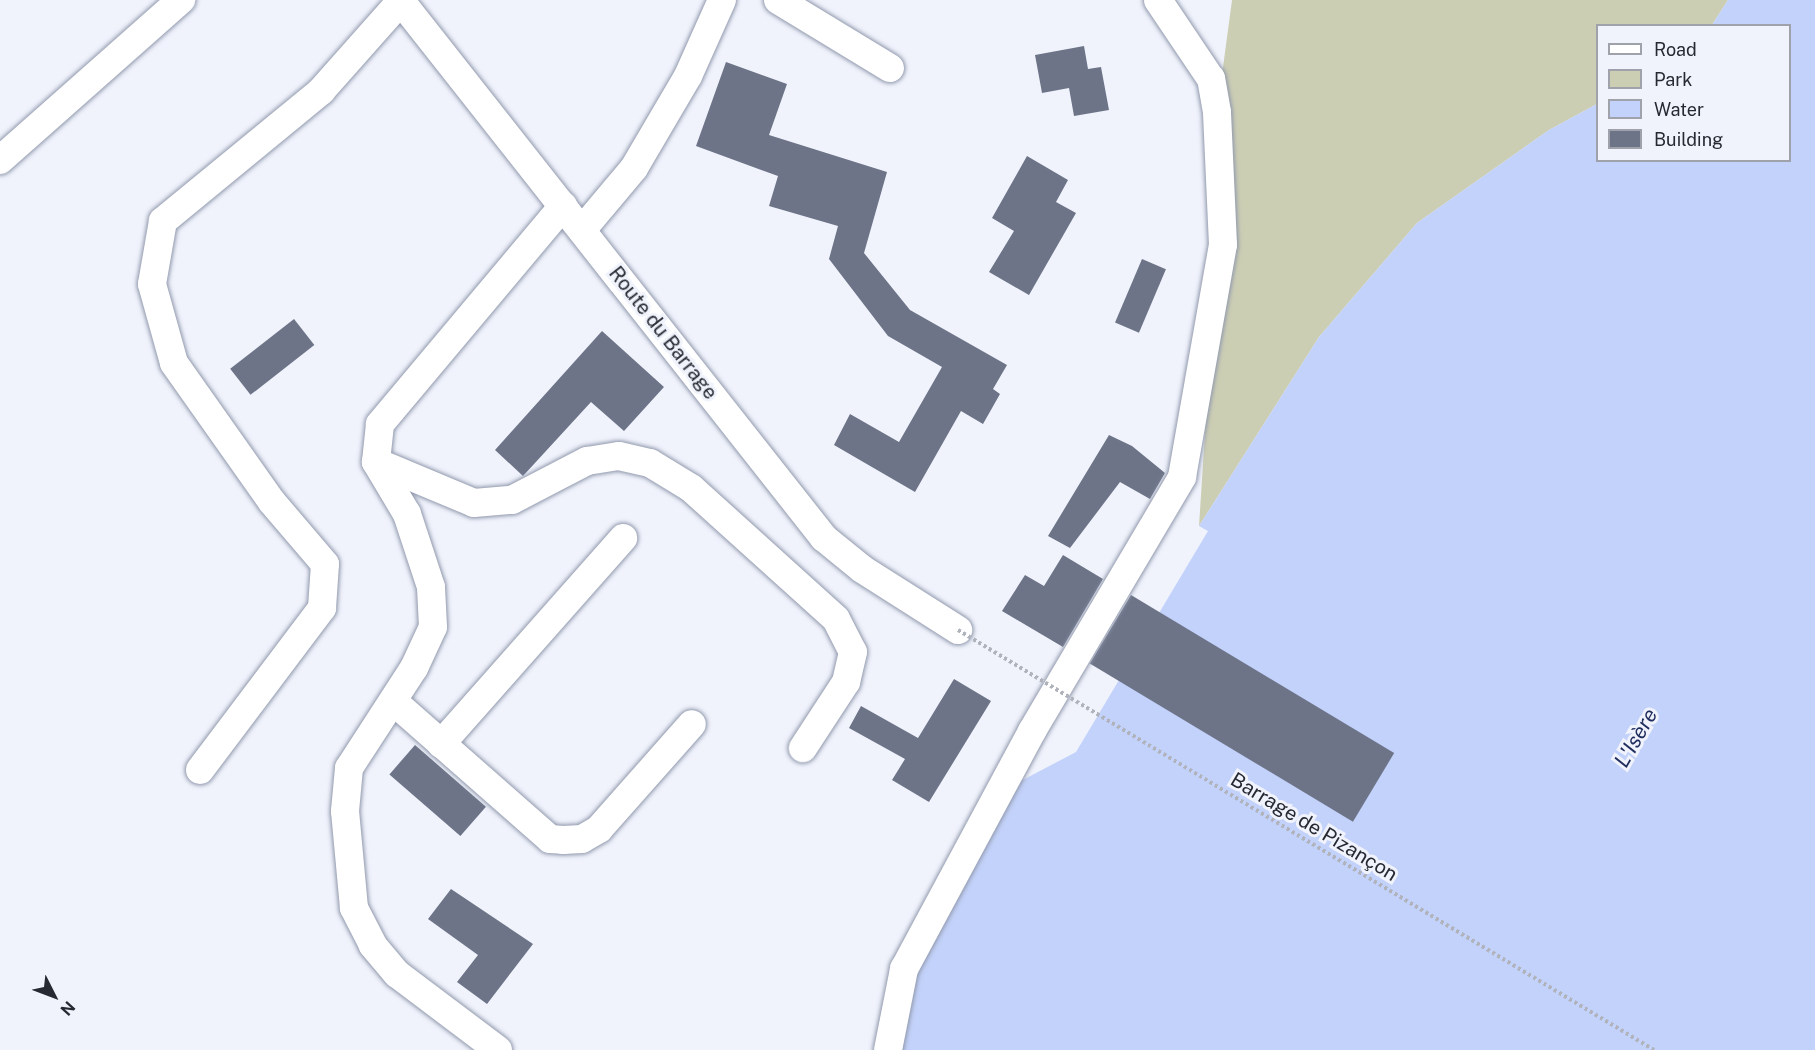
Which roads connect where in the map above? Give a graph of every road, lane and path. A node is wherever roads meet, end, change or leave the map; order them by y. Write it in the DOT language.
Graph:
graph roads {
  1 [pos="181,0"];
  2 [pos="723,0"];
  3 [pos="778,0"];
  4 [pos="1158,0"];
  5 [pos="400,1"];
  6 [pos="891,68"];
  7 [pos="0,160"];
  8 [pos="562,206"];
  9 [pos="582,230"];
  10 [pos="376,462"];
  11 [pos="623,538"];
  12 [pos="958,630"];
  13 [pos="393,701"];
  14 [pos="692,724"];
  15 [pos="441,744"];
  16 [pos="803,748"];
  17 [pos="200,770"];
  18 [pos="498,1050"];
  19 [pos="888,1050"];
  20 [pos="1654,1050"];
  1 -- 7 [label="street"];
  2 -- 9 [label="street"];
  3 -- 6 [label="street"];
  4 -- 19 [label="street"];
  5 -- 8 [label="street, Route du Barrage"];
  5 -- 17 [label="street"];
  8 -- 9 [label="street, Route du Barrage"];
  8 -- 10 [label="street"];
  9 -- 12 [label="street, Route du Barrage"];
  10 -- 13 [label="street"];
  10 -- 16 [label="street"];
  11 -- 15 [label="street"];
  12 -- 20 [label="path, Barrage de Pizançon, bridge"];
  13 -- 15 [label="street"];
  13 -- 18 [label="street"];
  14 -- 15 [label="street"];
}
